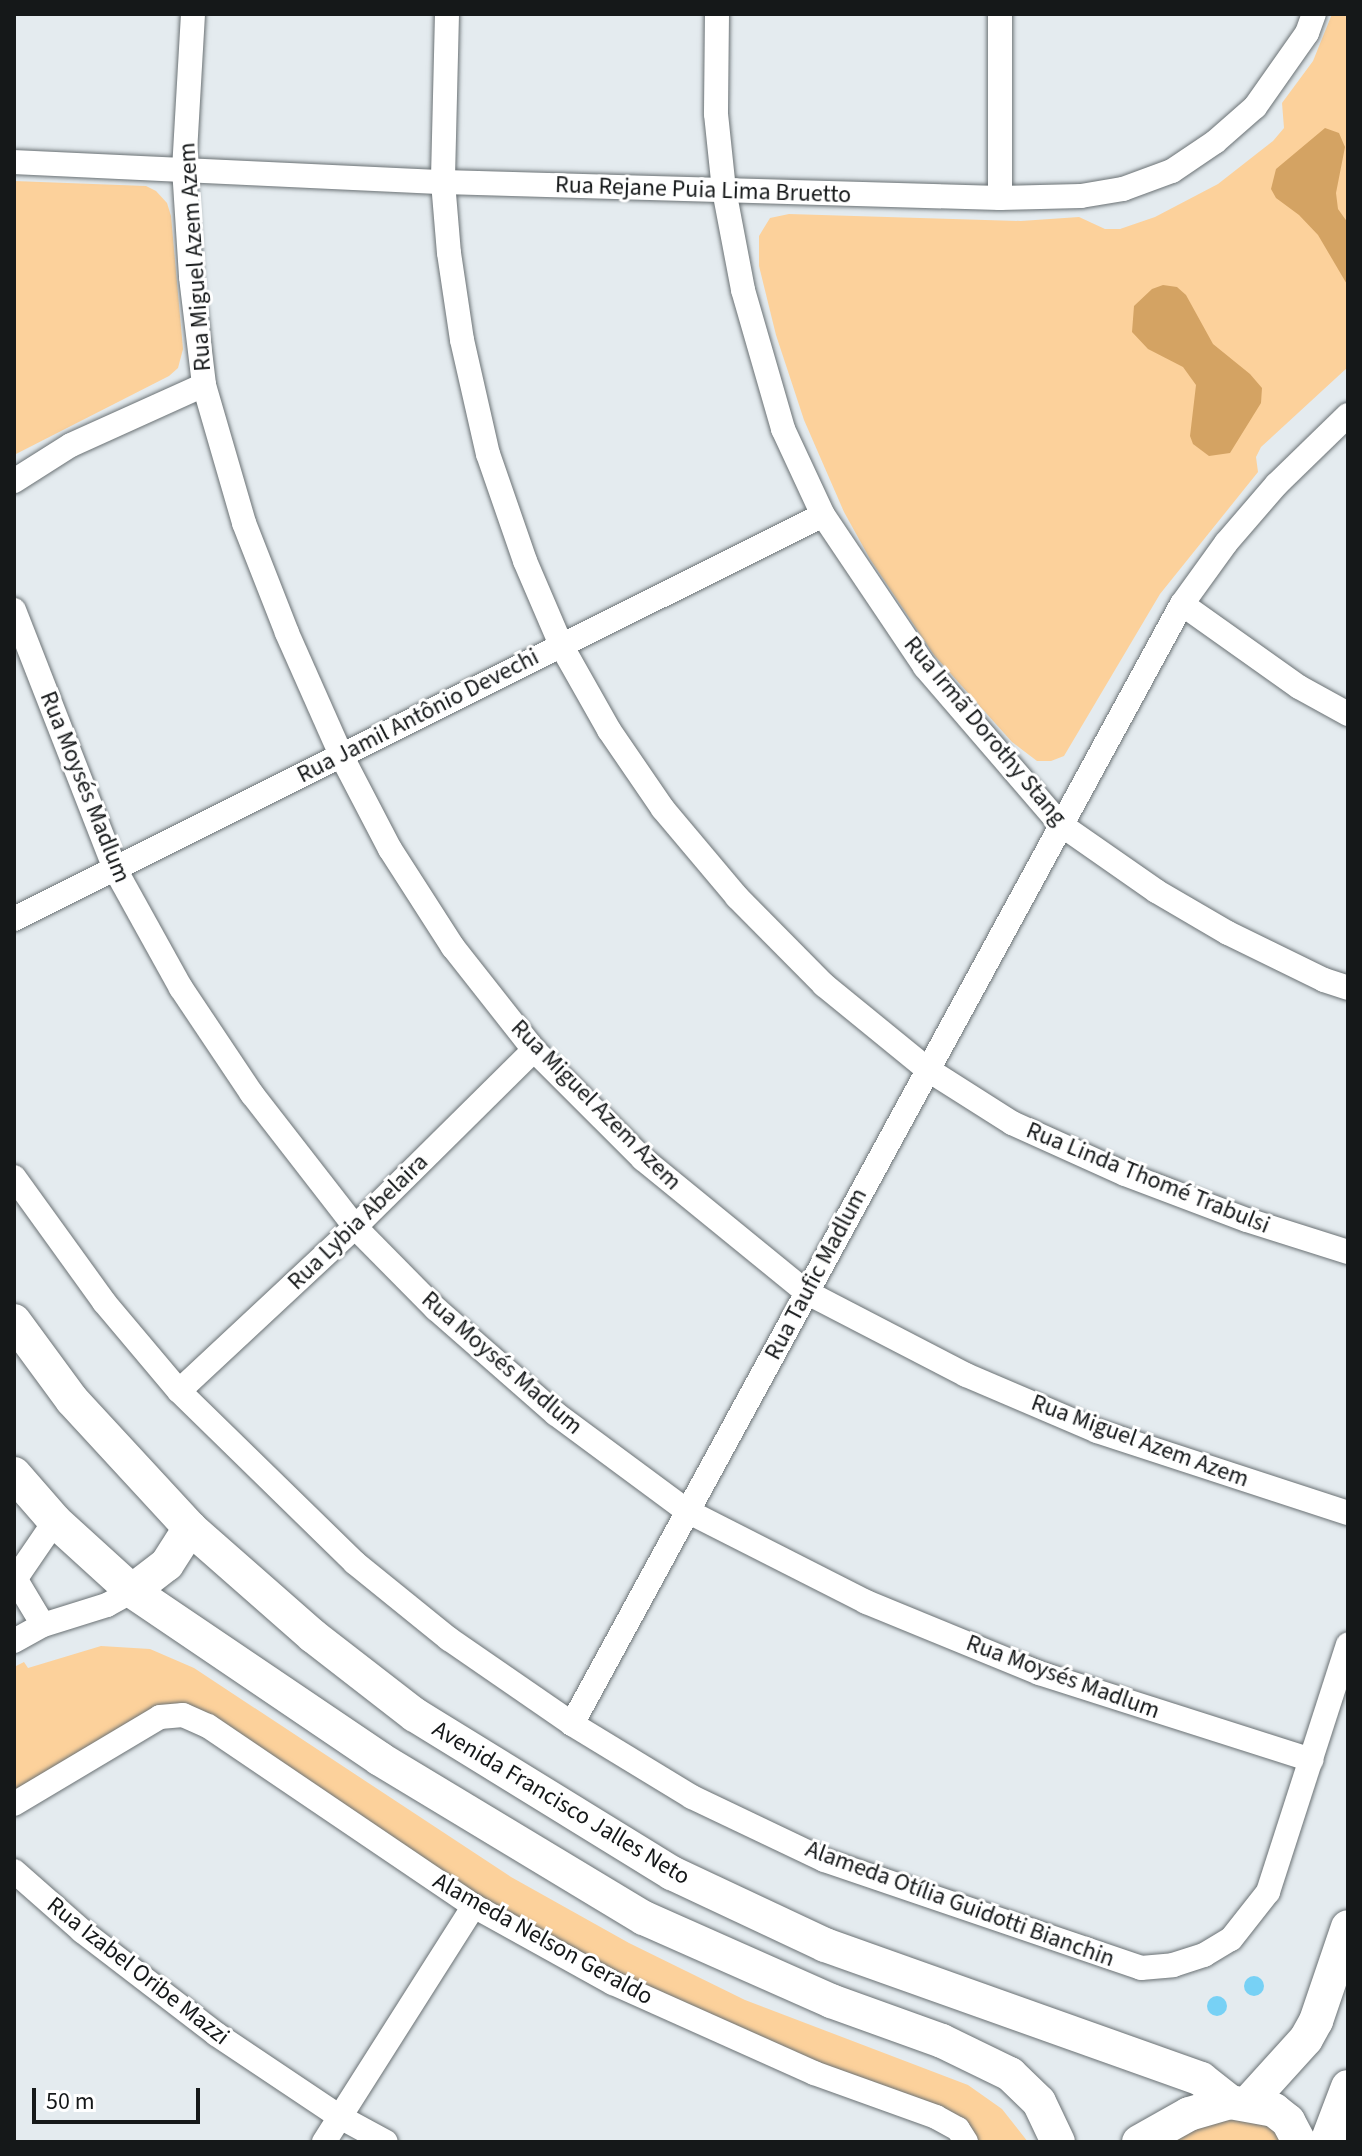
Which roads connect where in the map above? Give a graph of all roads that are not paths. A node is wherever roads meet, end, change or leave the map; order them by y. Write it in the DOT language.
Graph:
graph roads {
  1 [pos="193,14"];
  2 [pos="447,14"];
  3 [pos="717,14"];
  4 [pos="1000,14"];
  5 [pos="1314,14"];
  6 [pos="14,162"];
  7 [pos="184,168"];
  8 [pos="443,182"];
  9 [pos="724,190"];
  10 [pos="1000,198"];
  11 [pos="204,385"];
  12 [pos="1345,420"];
  13 [pos="14,481"];
  14 [pos="823,515"];
  15 [pos="1182,604"];
  16 [pos="14,610"];
  17 [pos="561,645"];
  18 [pos="1348,714"];
  19 [pos="341,755"];
  20 [pos="1060,824"];
  21 [pos="115,869"];
  22 [pos="14,919"];
  23 [pos="1348,988"];
  24 [pos="534,1050"];
  25 [pos="927,1069"];
  26 [pos="14,1177"];
  27 [pos="355,1227"];
  28 [pos="1348,1252"];
  29 [pos="806,1292"];
  30 [pos="14,1321"];
  31 [pos="26,1359"];
  32 [pos="179,1391"];
  33 [pos="14,1474"];
  34 [pos="687,1511"];
  35 [pos="1348,1513"];
  36 [pos="55,1521"];
  37 [pos="190,1528"];
  38 [pos="15,1580"];
  39 [pos="132,1591"];
  40 [pos="43,1625"];
  41 [pos="14,1641"];
  42 [pos="1348,1645"];
  43 [pos="572,1724"];
  44 [pos="1311,1760"];
  45 [pos="14,1804"];
  46 [pos="14,1871"];
  47 [pos="474,1906"];
  48 [pos="1348,1927"];
  49 [pos="1348,2087"];
  50 [pos="1239,2102"];
  51 [pos="340,2117"];
  52 [pos="324,2142"];
  53 [pos="386,2142"];
  54 [pos="966,2142"];
  55 [pos="1058,2142"];
  56 [pos="1139,2142"];
  57 [pos="1299,2142"];
  58 [pos="1327,2142"];
  1 -- 7 [label="street, Rua Miguel Azem Azem"];
  2 -- 8 [label="street, Rua Linda Thomé Trabulsi"];
  3 -- 9 [label="street, Rua Irmã Dorothy Stang"];
  4 -- 10 [label="street"];
  5 -- 10 [label="street, Rua Rejane Puia Lima Bruetto"];
  6 -- 7 [label="street, Rua Rejane Puia Lima Bruetto"];
  7 -- 8 [label="street, Rua Rejane Puia Lima Bruetto"];
  7 -- 11 [label="street, Rua Miguel Azem Azem"];
  8 -- 9 [label="street, Rua Rejane Puia Lima Bruetto"];
  8 -- 17 [label="street, Rua Linda Thomé Trabulsi"];
  9 -- 10 [label="street, Rua Rejane Puia Lima Bruetto"];
  9 -- 14 [label="street, Rua Irmã Dorothy Stang"];
  11 -- 13 [label="street"];
  11 -- 19 [label="street, Rua Miguel Azem Azem"];
  12 -- 15 [label="street, Rua Taufic Madlum"];
  14 -- 17 [label="street, Rua Jamil Antônio Devechi"];
  14 -- 20 [label="street, Rua Irmã Dorothy Stang"];
  15 -- 18 [label="street"];
  15 -- 20 [label="street, Rua Taufic Madlum"];
  16 -- 21 [label="street, Rua Moysés Madlum"];
  17 -- 19 [label="street, Rua Jamil Antônio Devechi"];
  17 -- 25 [label="street, Rua Linda Thomé Trabulsi"];
  19 -- 21 [label="street, Rua Jamil Antônio Devechi"];
  19 -- 24 [label="street, Rua Miguel Azem Azem"];
  20 -- 23 [label="street, Rua Irmã Dorothy Stang"];
  20 -- 25 [label="street, Rua Taufic Madlum"];
  21 -- 22 [label="street, Rua Jamil Antônio Devechi"];
  21 -- 27 [label="street, Rua Moysés Madlum"];
  24 -- 27 [label="street, Rua Lybia Abelaira"];
  24 -- 29 [label="street, Rua Miguel Azem Azem"];
  25 -- 28 [label="street, Rua Linda Thomé Trabulsi"];
  25 -- 29 [label="street, Rua Taufic Madlum"];
  26 -- 32 [label="street, Alameda Otília Guidotti Bianchin"];
  27 -- 32 [label="street, Rua Lybia Abelaira"];
  27 -- 34 [label="street, Rua Moysés Madlum"];
  29 -- 34 [label="street, Rua Taufic Madlum"];
  29 -- 35 [label="street, Rua Miguel Azem Azem"];
  30 -- 31 [label="street, Avenida Francisco Jalles Neto"];
  31 -- 37 [label="street, Avenida Francisco Jalles Neto"];
  32 -- 43 [label="street, Alameda Otília Guidotti Bianchin"];
  33 -- 36 [label="street"];
  34 -- 43 [label="street, Rua Taufic Madlum"];
  34 -- 44 [label="street, Rua Moysés Madlum"];
  36 -- 38 [label="street"];
  36 -- 39 [label="street"];
  37 -- 39 [label="street"];
  37 -- 50 [label="street, Avenida Francisco Jalles Neto"];
  38 -- 40 [label="street"];
  39 -- 40 [label="street"];
  39 -- 55 [label="street"];
  40 -- 41 [label="street"];
  42 -- 44 [label="street, Alameda Otília Guidotti Bianchin"];
  43 -- 44 [label="street, Alameda Otília Guidotti Bianchin"];
  45 -- 47 [label="street, Alameda Nelson Geraldo"];
  46 -- 51 [label="street, Rua Izabel Oribe Mazzi"];
  47 -- 51 [label="street"];
  47 -- 54 [label="street, Alameda Nelson Geraldo"];
  48 -- 50 [label="street"];
  49 -- 58 [label="street"];
  50 -- 56 [label="street"];
  50 -- 57 [label="street, Avenida Francisco Jalles Neto"];
  51 -- 52 [label="street"];
  51 -- 53 [label="street, Rua Izabel Oribe Mazzi"];
}
